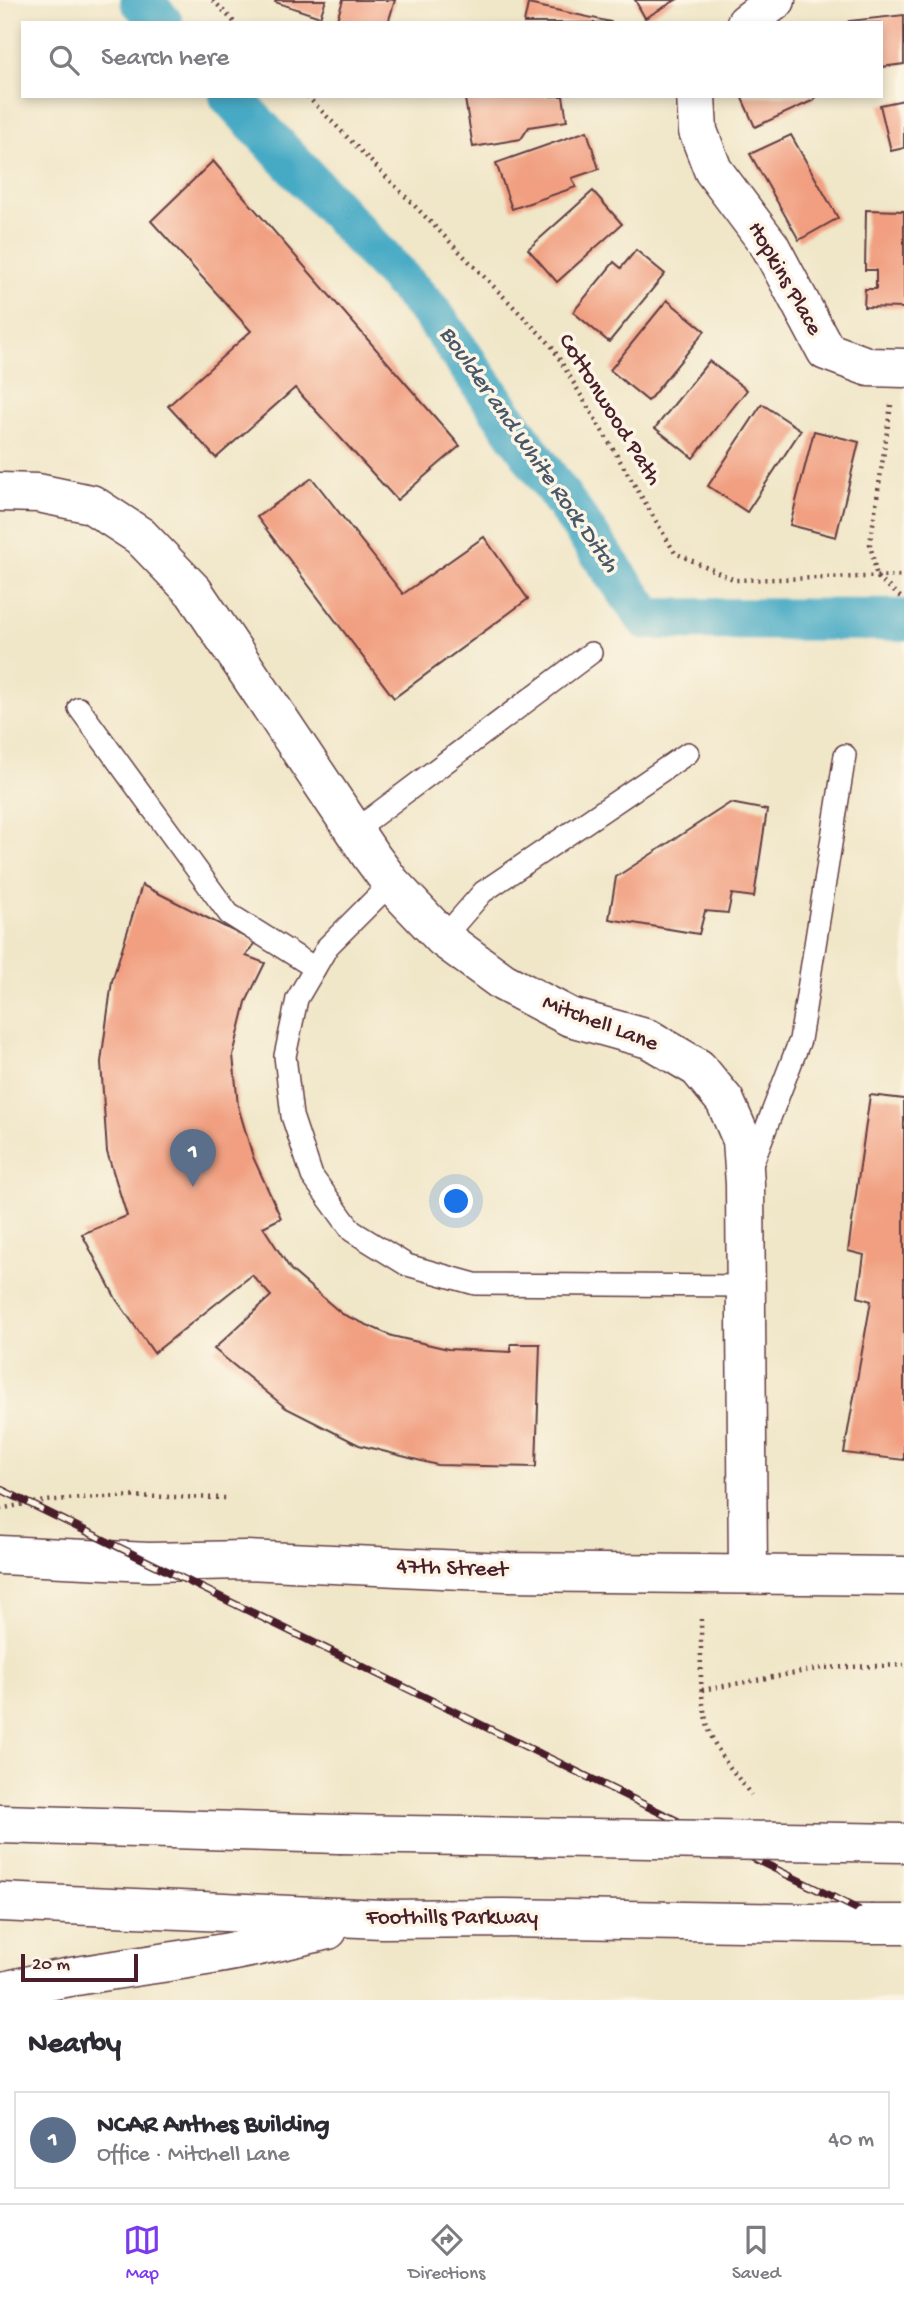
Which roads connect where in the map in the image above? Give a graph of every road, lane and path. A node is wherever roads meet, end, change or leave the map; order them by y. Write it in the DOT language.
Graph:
graph roads {
  1 [pos="213,0"];
  2 [pos="776,0"];
  3 [pos="233,21"];
  4 [pos="749,21"];
  5 [pos="309,98"];
  6 [pos="696,98"];
  7 [pos="900,367"];
  8 [pos="0,492"];
  9 [pos="904,576"];
  10 [pos="877,577"];
  11 [pos="904,600"];
  12 [pos="591,653"];
  13 [pos="79,708"];
  14 [pos="688,753"];
  15 [pos="845,755"];
  16 [pos="354,831"];
  17 [pos="391,883"];
  18 [pos="443,937"];
  19 [pos="315,968"];
  20 [pos="745,1184"];
  21 [pos="746,1286"];
  22 [pos="226,1498"];
  23 [pos="0,1509"];
  24 [pos="0,1555"];
  25 [pos="748,1573"];
  26 [pos="904,1576"];
  27 [pos="701,1619"];
  28 [pos="904,1665"];
  29 [pos="702,1690"];
  30 [pos="751,1795"];
  31 [pos="0,1824"];
  32 [pos="904,1843"];
  33 [pos="0,1902"];
  34 [pos="382,1919"];
  35 [pos="904,1924"];
  36 [pos="0,1992"];
  1 -- 3 [label="path"];
  2 -- 4 [label="main road"];
  5 -- 10 [label="path, Cottonwood Path"];
  6 -- 7 [label="main road, Hopkins Place"];
  7 -- 10 [label="path"];
  8 -- 16 [label="main road, Mitchell Lane"];
  9 -- 10 [label="path, Cottonwood Path"];
  10 -- 11 [label="path"];
  12 -- 16 [label="lane"];
  13 -- 19 [label="lane"];
  14 -- 18 [label="lane"];
  15 -- 20 [label="lane"];
  16 -- 17 [label="main road, Mitchell Lane"];
  17 -- 18 [label="main road, Mitchell Lane"];
  17 -- 19 [label="lane"];
  18 -- 20 [label="main road, Mitchell Lane"];
  19 -- 21 [label="lane"];
  20 -- 21 [label="main road, Mitchell Lane"];
  21 -- 25 [label="main road, Mitchell Lane"];
  22 -- 23 [label="path"];
  24 -- 25 [label="main road, 47th Street"];
  25 -- 26 [label="main road, 47th Street"];
  27 -- 29 [label="path"];
  28 -- 29 [label="path"];
  29 -- 30 [label="path"];
  31 -- 32 [label="main road, bridge"];
  33 -- 34 [label="main road, Foothills Parkway"];
  34 -- 35 [label="main road, Foothills Parkway, bridge"];
  34 -- 36 [label="main road"];
}
